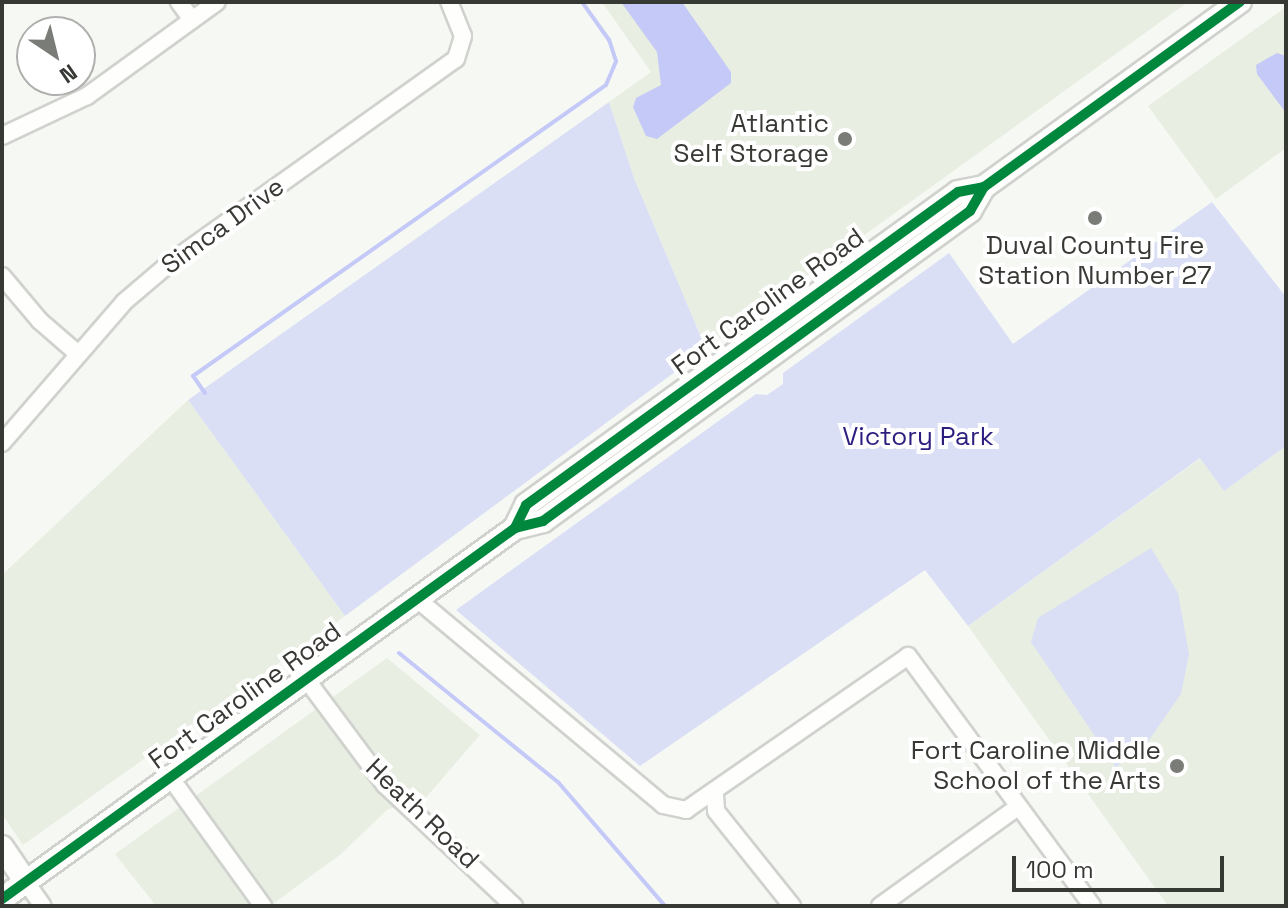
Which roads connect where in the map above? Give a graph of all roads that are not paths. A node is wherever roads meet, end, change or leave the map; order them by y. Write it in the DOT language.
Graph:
graph roads {
  1 [pos="179,2"];
  2 [pos="217,2"];
  3 [pos="449,2"];
  4 [pos="1240,2"];
  5 [pos="192,20"];
  6 [pos="2,136"];
  7 [pos="2,276"];
  8 [pos="77,353"];
  9 [pos="2,443"];
  10 [pos="417,599"];
  11 [pos="306,679"];
  12 [pos="170,777"];
  13 [pos="715,795"];
  14 [pos="1018,807"];
  15 [pos="2,847"];
  16 [pos="26,882"];
  17 [pos="2,899"];
  18 [pos="43,906"];
  19 [pos="263,906"];
  20 [pos="514,906"];
  21 [pos="792,906"];
  22 [pos="880,906"];
  23 [pos="1092,906"];
  1 -- 5 [label="street"];
  2 -- 5 [label="street"];
  3 -- 8 [label="street, Simca Drive"];
  4 -- 10 [label="street, Fort Caroline Road"];
  5 -- 6 [label="street"];
  7 -- 8 [label="street"];
  8 -- 9 [label="street, Simca Drive"];
  10 -- 11 [label="street, Fort Caroline Road"];
  10 -- 13 [label="street"];
  11 -- 12 [label="street, Fort Caroline Road"];
  11 -- 20 [label="street, Heath Road"];
  12 -- 16 [label="street, Fort Caroline Road"];
  12 -- 19 [label="street"];
  13 -- 14 [label="street"];
  13 -- 21 [label="street"];
  14 -- 22 [label="street"];
  14 -- 23 [label="street"];
  15 -- 16 [label="street"];
  16 -- 17 [label="street, Fort Caroline Road"];
  16 -- 18 [label="street"];
}
